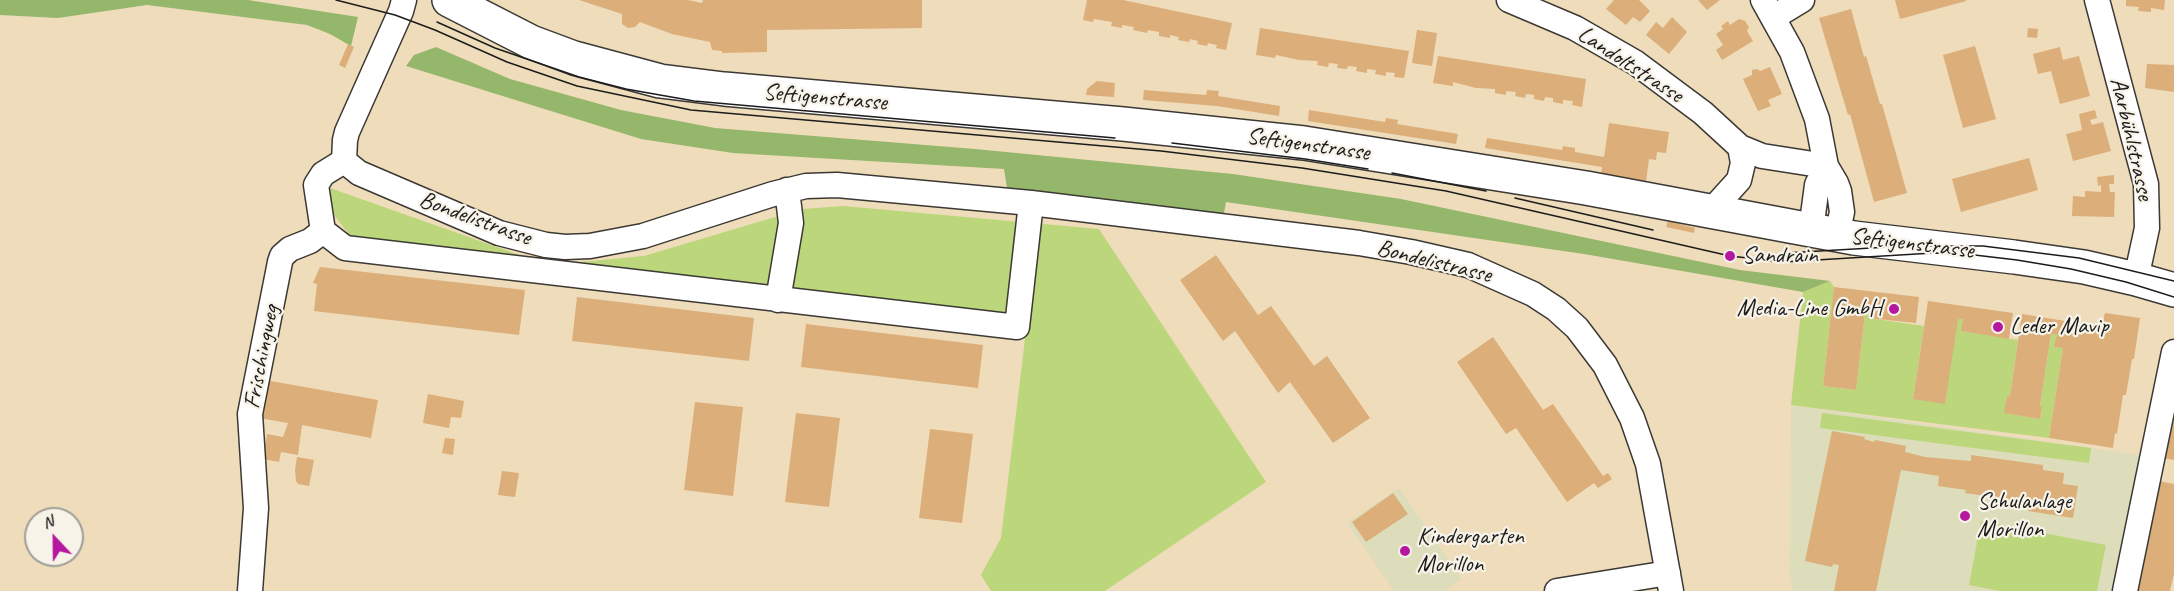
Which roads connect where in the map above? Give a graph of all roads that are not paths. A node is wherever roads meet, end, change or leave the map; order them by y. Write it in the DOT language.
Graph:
graph roads {
  1 [pos="404,0"];
  2 [pos="449,0"];
  3 [pos="1509,0"];
  4 [pos="1802,0"];
  5 [pos="2097,0"];
  6 [pos="1768,9"];
  7 [pos="1740,147"];
  8 [pos="344,161"];
  9 [pos="1826,166"];
  10 [pos="787,190"];
  11 [pos="1031,203"];
  12 [pos="1711,211"];
  13 [pos="323,231"];
  14 [pos="1824,232"];
  15 [pos="2136,279"];
  16 [pos="2174,290"];
  17 [pos="778,300"];
  18 [pos="2174,352"];
  19 [pos="1670,582"];
  20 [pos="250,591"];
  21 [pos="1557,591"];
  22 [pos="2125,591"];
  1 -- 8 [label="street"];
  2 -- 12 [label="main road, Seftigenstrasse"];
  3 -- 7 [label="street, Landoltstrasse"];
  4 -- 6 [label="street"];
  5 -- 15 [label="street, Aarbühlstrasse"];
  6 -- 9 [label="street"];
  7 -- 9 [label="street, Landoltstrasse"];
  7 -- 12 [label="street"];
  8 -- 10 [label="street, Bondelistrasse"];
  8 -- 13 [label="street"];
  9 -- 14 [label="street"];
  10 -- 11 [label="street, Bondelistrasse"];
  10 -- 17 [label="street"];
  11 -- 17 [label="street, Bondelistrasse"];
  11 -- 19 [label="street, Bondelistrasse"];
  12 -- 14 [label="main road, Seftigenstrasse"];
  13 -- 17 [label="street, Bondelistrasse"];
  13 -- 20 [label="street, Frischingweg"];
  14 -- 15 [label="main road, Seftigenstrasse"];
  15 -- 16 [label="main road, Seftigenstrasse"];
  18 -- 22 [label="street"];
  19 -- 21 [label="street"];
}
